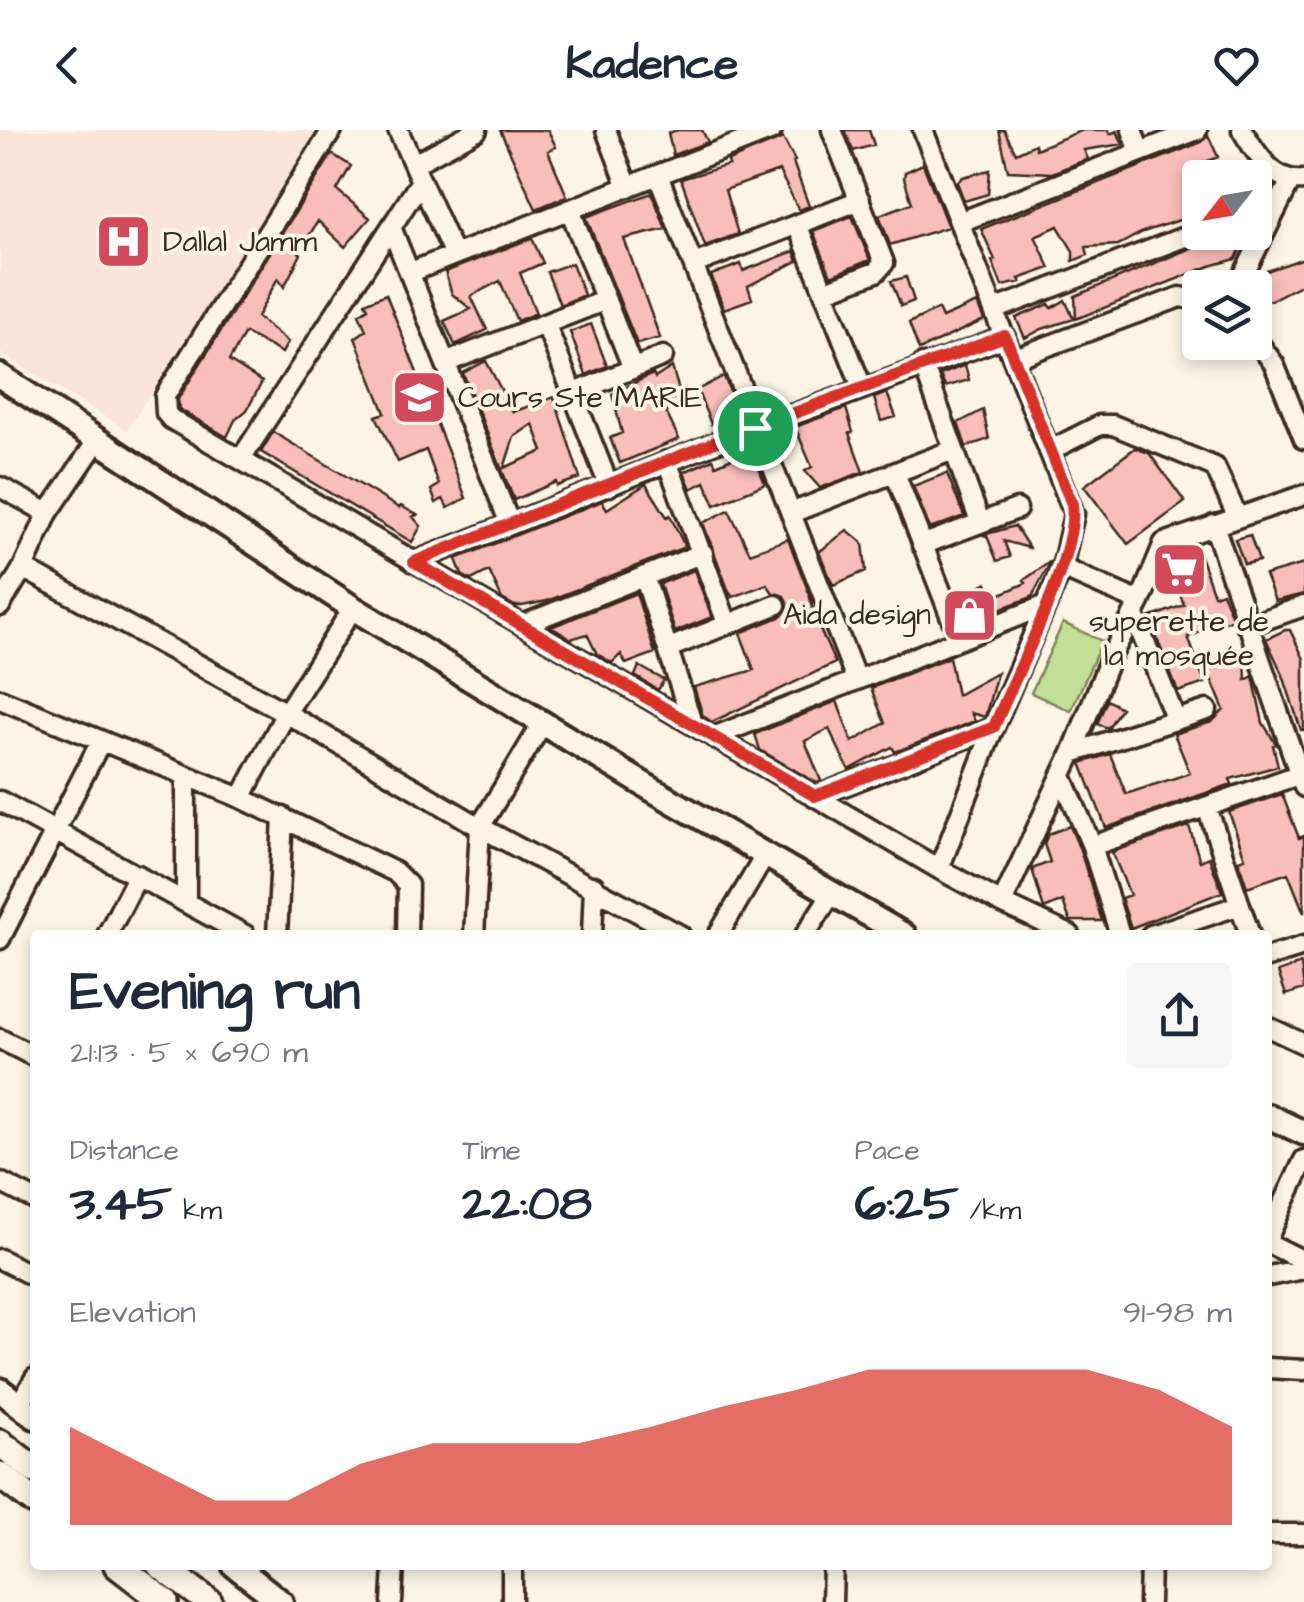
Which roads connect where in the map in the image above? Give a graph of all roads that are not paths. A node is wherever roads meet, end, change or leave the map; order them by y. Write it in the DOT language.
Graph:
graph roads {
  1 [pos="332,130"];
  2 [pos="398,130"];
  3 [pos="477,130"];
  4 [pos="606,130"];
  5 [pos="772,130"];
  6 [pos="832,130"];
  7 [pos="924,130"];
  8 [pos="1132,130"];
  9 [pos="1196,130"];
  10 [pos="1242,130"];
  11 [pos="725,139"];
  12 [pos="1140,152"];
  13 [pos="418,172"];
  14 [pos="658,175"];
  15 [pos="1297,181"];
  16 [pos="628,187"];
  17 [pos="860,200"];
  18 [pos="1282,200"];
  19 [pos="1272,204"];
  20 [pos="570,210"];
  21 [pos="960,222"];
  22 [pos="797,224"];
  23 [pos="391,227"];
  24 [pos="1182,238"];
  25 [pos="454,255"];
  26 [pos="694,264"];
  27 [pos="1246,270"];
  28 [pos="410,272"];
  29 [pos="824,292"];
  30 [pos="1182,297"];
  31 [pos="606,300"];
  32 [pos="994,310"];
  33 [pos="546,325"];
  34 [pos="1005,336"];
  35 [pos="663,356"];
  36 [pos="1013,358"];
  37 [pos="1271,360"];
  38 [pos="447,362"];
  39 [pos="924,364"];
  40 [pos="633,369"];
  41 [pos="1,381"];
  42 [pos="862,387"];
  43 [pos="572,394"];
  44 [pos="755,428"];
  45 [pos="1304,439"];
  46 [pos="97,442"];
  47 [pos="954,450"];
  48 [pos="1049,451"];
  49 [pos="241,459"];
  50 [pos="667,461"];
  51 [pos="895,472"];
  52 [pos="608,486"];
  53 [pos="0,487"];
  54 [pos="1304,494"];
  55 [pos="1017,509"];
  56 [pos="791,513"];
  57 [pos="48,514"];
  58 [pos="1237,516"];
  59 [pos="980,522"];
  60 [pos="510,524"];
  61 [pos="1214,525"];
  62 [pos="922,545"];
  63 [pos="703,552"];
  64 [pos="414,562"];
  65 [pos="23,568"];
  66 [pos="1062,568"];
  67 [pos="644,576"];
  68 [pos="776,605"];
  69 [pos="0,606"];
  70 [pos="1046,606"];
  71 [pos="1304,606"];
  72 [pos="353,608"];
  73 [pos="1137,609"];
  74 [pos="727,624"];
  75 [pos="522,625"];
  76 [pos="1247,626"];
  77 [pos="959,638"];
  78 [pos="668,648"];
  79 [pos="856,679"];
  80 [pos="0,699"];
  81 [pos="1207,710"];
  82 [pos="286,713"];
  83 [pos="1176,718"];
  84 [pos="692,723"];
  85 [pos="542,724"];
  86 [pos="994,727"];
  87 [pos="712,737"];
  88 [pos="101,741"];
  89 [pos="1072,753"];
  90 [pos="186,776"];
  91 [pos="1062,776"];
  92 [pos="1303,778"];
  93 [pos="815,796"];
  94 [pos="241,798"];
  95 [pos="0,801"];
  96 [pos="1207,807"];
  97 [pos="283,817"];
  98 [pos="480,827"];
  99 [pos="56,830"];
  100 [pos="1092,846"];
  101 [pos="766,854"];
  102 [pos="939,869"];
  103 [pos="138,875"];
  104 [pos="594,886"];
  105 [pos="832,894"];
  106 [pos="186,902"];
  107 [pos="1002,904"];
  108 [pos="1240,905"];
  109 [pos="217,928"];
  110 [pos="109,930"];
  111 [pos="277,930"];
  112 [pos="406,930"];
  113 [pos="474,930"];
  114 [pos="592,930"];
  115 [pos="671,930"];
  116 [pos="721,930"];
  117 [pos="809,930"];
  118 [pos="895,930"];
  119 [pos="1059,930"];
  120 [pos="1118,930"];
  121 [pos="1166,930"];
  122 [pos="1248,930"];
  123 [pos="0,939"];
  124 [pos="1304,946"];
  125 [pos="1272,956"];
  126 [pos="1272,1028"];
  127 [pos="0,1038"];
  128 [pos="1304,1044"];
  129 [pos="30,1054"];
  130 [pos="1272,1118"];
  131 [pos="1304,1133"];
  132 [pos="1304,1160"];
  133 [pos="0,1182"];
  134 [pos="30,1197"];
  135 [pos="1272,1231"];
  136 [pos="1272,1243"];
  137 [pos="0,1259"];
  138 [pos="1304,1265"];
  139 [pos="30,1274"];
  140 [pos="1272,1275"];
  141 [pos="1272,1368"];
  142 [pos="1304,1370"];
  143 [pos="0,1390"];
  144 [pos="27,1412"];
  145 [pos="0,1444"];
  146 [pos="30,1466"];
  147 [pos="0,1475"];
  148 [pos="30,1498"];
  149 [pos="1272,1534"];
  150 [pos="1304,1534"];
  151 [pos="123,1570"];
  152 [pos="166,1570"];
  153 [pos="240,1570"];
  154 [pos="394,1570"];
  155 [pos="512,1570"];
  156 [pos="834,1570"];
  157 [pos="1150,1570"];
  158 [pos="165,1602"];
  159 [pos="208,1602"];
  160 [pos="281,1602"];
  161 [pos="392,1602"];
  162 [pos="512,1602"];
  163 [pos="832,1602"];
  164 [pos="1150,1602"];
  1 -- 49 [label="street"];
  2 -- 13 [label="street"];
  3 -- 13 [label="street"];
  4 -- 16 [label="street"];
  5 -- 11 [label="street"];
  6 -- 17 [label="street"];
  7 -- 21 [label="street"];
  8 -- 12 [label="street"];
  9 -- 12 [label="street"];
  10 -- 15 [label="street"];
  11 -- 14 [label="street"];
  12 -- 21 [label="street"];
  13 -- 23 [label="street"];
  13 -- 25 [label="street"];
  14 -- 16 [label="street"];
  14 -- 26 [label="street"];
  15 -- 18 [label="street"];
  16 -- 20 [label="street"];
  17 -- 22 [label="street"];
  17 -- 29 [label="street"];
  18 -- 19 [label="street"];
  18 -- 27 [label="street"];
  20 -- 25 [label="street"];
  20 -- 31 [label="street"];
  21 -- 32 [label="street"];
  22 -- 26 [label="street"];
  22 -- 29 [label="street"];
  23 -- 28 [label="street"];
  23 -- 49 [label="street"];
  24 -- 32 [label="street"];
  25 -- 28 [label="street"];
  26 -- 44 [label="street"];
  28 -- 38 [label="street"];
  29 -- 42 [label="street"];
  30 -- 36 [label="street"];
  31 -- 33 [label="street"];
  31 -- 40 [label="street"];
  32 -- 34 [label="street"];
  33 -- 38 [label="street"];
  33 -- 43 [label="street"];
  34 -- 36 [label="street"];
  34 -- 39 [label="street"];
  35 -- 40 [label="street"];
  36 -- 48 [label="street"];
  37 -- 45 [label="street"];
  38 -- 60 [label="street"];
  39 -- 42 [label="street"];
  39 -- 47 [label="street"];
  40 -- 43 [label="street"];
  41 -- 46 [label="main road"];
  42 -- 44 [label="street"];
  43 -- 52 [label="street"];
  44 -- 50 [label="street"];
  44 -- 56 [label="street"];
  46 -- 57 [label="street"];
  46 -- 72 [label="main road"];
  47 -- 51 [label="street"];
  47 -- 59 [label="street"];
  48 -- 58 [label="street"];
  48 -- 66 [label="street"];
  49 -- 64 [label="street"];
  50 -- 52 [label="street"];
  50 -- 63 [label="street"];
  51 -- 56 [label="street"];
  51 -- 62 [label="street"];
  52 -- 60 [label="street"];
  53 -- 57 [label="street"];
  54 -- 58 [label="street"];
  55 -- 59 [label="street"];
  56 -- 79 [label="street"];
  57 -- 65 [label="street"];
  58 -- 61 [label="street"];
  59 -- 62 [label="street"];
  60 -- 64 [label="street"];
  61 -- 73 [label="street"];
  61 -- 76 [label="street"];
  62 -- 77 [label="street"];
  63 -- 67 [label="street"];
  63 -- 74 [label="street"];
  64 -- 75 [label="street"];
  65 -- 69 [label="street"];
  65 -- 82 [label="street"];
  66 -- 70 [label="street"];
  66 -- 73 [label="street"];
  67 -- 75 [label="street"];
  67 -- 78 [label="street"];
  68 -- 74 [label="street"];
  70 -- 77 [label="street"];
  70 -- 86 [label="street"];
  71 -- 76 [label="street"];
  72 -- 82 [label="street"];
  72 -- 85 [label="main road"];
  73 -- 83 [label="street"];
  73 -- 89 [label="street"];
  74 -- 78 [label="street"];
  75 -- 84 [label="street"];
  76 -- 92 [label="street"];
  77 -- 79 [label="street"];
  78 -- 84 [label="street"];
  79 -- 87 [label="street"];
  80 -- 88 [label="street"];
  81 -- 83 [label="street"];
  82 -- 94 [label="street"];
  82 -- 98 [label="street"];
  83 -- 89 [label="street"];
  84 -- 87 [label="street"];
  85 -- 98 [label="street"];
  85 -- 101 [label="main road"];
  86 -- 93 [label="street"];
  86 -- 102 [label="street"];
  87 -- 93 [label="street"];
  88 -- 90 [label="street"];
  88 -- 99 [label="street"];
  89 -- 91 [label="street"];
  90 -- 94 [label="street"];
  90 -- 106 [label="street"];
  91 -- 100 [label="street"];
  91 -- 107 [label="street"];
  92 -- 96 [label="street"];
  93 -- 102 [label="street"];
  94 -- 97 [label="street"];
  95 -- 99 [label="street"];
  96 -- 100 [label="street"];
  96 -- 108 [label="street"];
  97 -- 111 [label="street"];
  97 -- 112 [label="street"];
  98 -- 104 [label="street"];
  98 -- 113 [label="street"];
  99 -- 103 [label="street"];
  99 -- 123 [label="street"];
  100 -- 120 [label="street"];
  101 -- 105 [label="main road"];
  101 -- 116 [label="street"];
  102 -- 107 [label="street"];
  103 -- 106 [label="street"];
  103 -- 110 [label="street"];
  104 -- 114 [label="street"];
  104 -- 115 [label="street"];
  105 -- 117 [label="street"];
  105 -- 118 [label="main road"];
  106 -- 109 [label="street"];
  107 -- 119 [label="street"];
  108 -- 121 [label="street"];
  108 -- 122 [label="street"];
  124 -- 125 [label="street"];
  126 -- 128 [label="street"];
  127 -- 129 [label="street"];
  130 -- 131 [label="main road"];
  132 -- 135 [label="street"];
  133 -- 134 [label="street"];
  136 -- 138 [label="street"];
  137 -- 139 [label="street"];
  138 -- 140 [label="street"];
  141 -- 142 [label="street"];
  143 -- 144 [label="main road"];
  145 -- 146 [label="highway"];
  147 -- 148 [label="highway"];
  149 -- 150 [label="street"];
  151 -- 158 [label="highway"];
  152 -- 159 [label="highway"];
  153 -- 160 [label="main road"];
  154 -- 161 [label="street"];
  155 -- 162 [label="street"];
  156 -- 163 [label="street"];
  157 -- 164 [label="street"];
}
